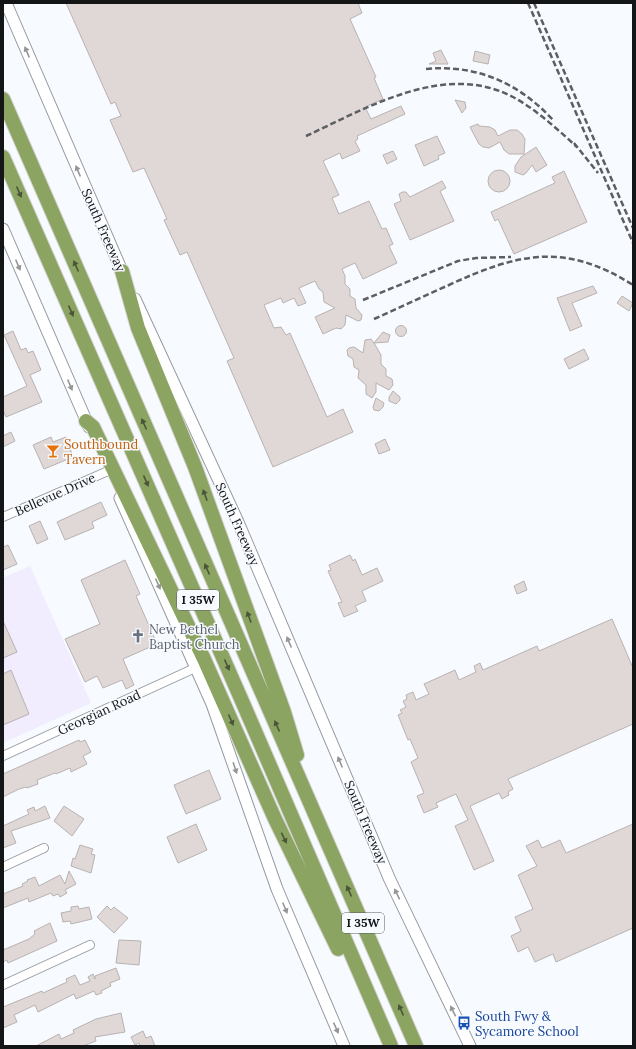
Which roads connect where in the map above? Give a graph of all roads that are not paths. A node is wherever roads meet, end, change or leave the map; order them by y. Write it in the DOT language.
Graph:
graph roads {
  1 [pos="6,3"];
  2 [pos="3,100"];
  3 [pos="3,157"];
  4 [pos="3,230"];
  5 [pos="122,271"];
  6 [pos="86,421"];
  7 [pos="108,471"];
  8 [pos="3,517"];
  9 [pos="195,668"];
  10 [pos="3,756"];
  11 [pos="309,800"];
  12 [pos="44,848"];
  13 [pos="3,867"];
  14 [pos="90,945"];
  15 [pos="3,985"];
  16 [pos="344,1046"];
  17 [pos="391,1046"];
  18 [pos="416,1046"];
  19 [pos="470,1046"];
  5 -- 1 [label="main road, South Freeway, one-way"];
  11 -- 2 [label="highway, I 35W, one-way"];
  3 -- 17 [label="highway, I 35W, one-way"];
  4 -- 6 [label="main road, one-way"];
  11 -- 5 [label="highway, one-way"];
  19 -- 5 [label="main road, South Freeway, one-way"];
  6 -- 7 [label="main road"];
  6 -- 17 [label="highway, one-way"];
  7 -- 8 [label="street, Bellevue Drive"];
  7 -- 9 [label="main road, one-way"];
  9 -- 10 [label="street, Georgian Road"];
  9 -- 16 [label="main road, one-way"];
  18 -- 11 [label="highway, I 35W, one-way"];
  12 -- 13 [label="street"];
  14 -- 15 [label="street"];
}
